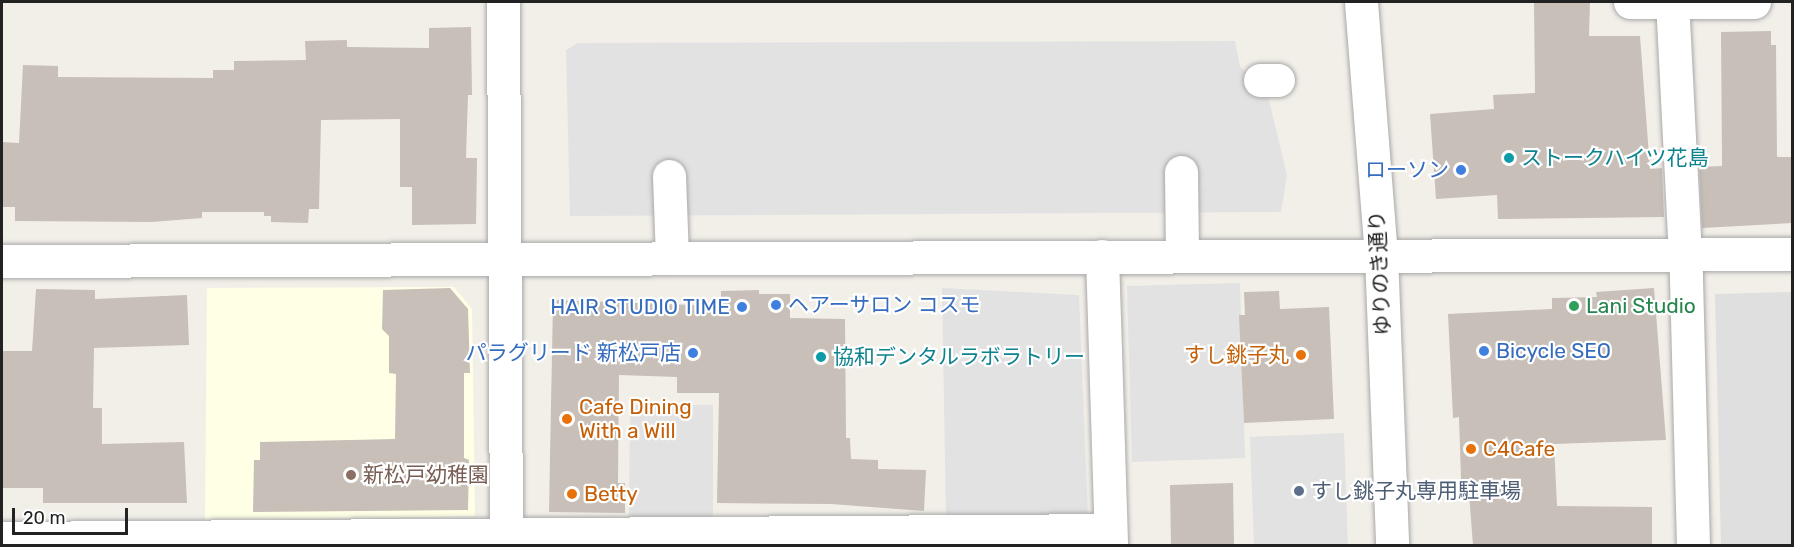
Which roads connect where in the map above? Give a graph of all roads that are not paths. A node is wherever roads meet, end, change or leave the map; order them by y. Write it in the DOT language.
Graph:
graph roads {
  1 [pos="503,2"];
  2 [pos="1361,2"];
  3 [pos="1630,2"];
  4 [pos="1672,2"];
  5 [pos="1755,2"];
  6 [pos="1181,172"];
  7 [pos="669,176"];
  8 [pos="1381,254"];
  9 [pos="1686,254"];
  10 [pos="1792,254"];
  11 [pos="1102,256"];
  12 [pos="1182,256"];
  13 [pos="672,258"];
  14 [pos="506,260"];
  15 [pos="2,261"];
  16 [pos="2,538"];
  17 [pos="1111,538"];
  18 [pos="506,540"];
  19 [pos="1392,546"];
  20 [pos="1693,546"];
  1 -- 14 [label="street"];
  2 -- 8 [label="street, ゆりのき通り"];
  3 -- 4 [label="street"];
  4 -- 5 [label="street"];
  4 -- 9 [label="street"];
  6 -- 12 [label="street"];
  7 -- 13 [label="street"];
  8 -- 9 [label="street"];
  8 -- 12 [label="street"];
  8 -- 19 [label="street, ゆりのき通り"];
  9 -- 10 [label="street"];
  9 -- 20 [label="street"];
  11 -- 12 [label="street"];
  11 -- 13 [label="street"];
  11 -- 17 [label="street"];
  13 -- 14 [label="street"];
  14 -- 15 [label="street"];
  14 -- 18 [label="street"];
  16 -- 18 [label="street"];
  17 -- 18 [label="street"];
}
